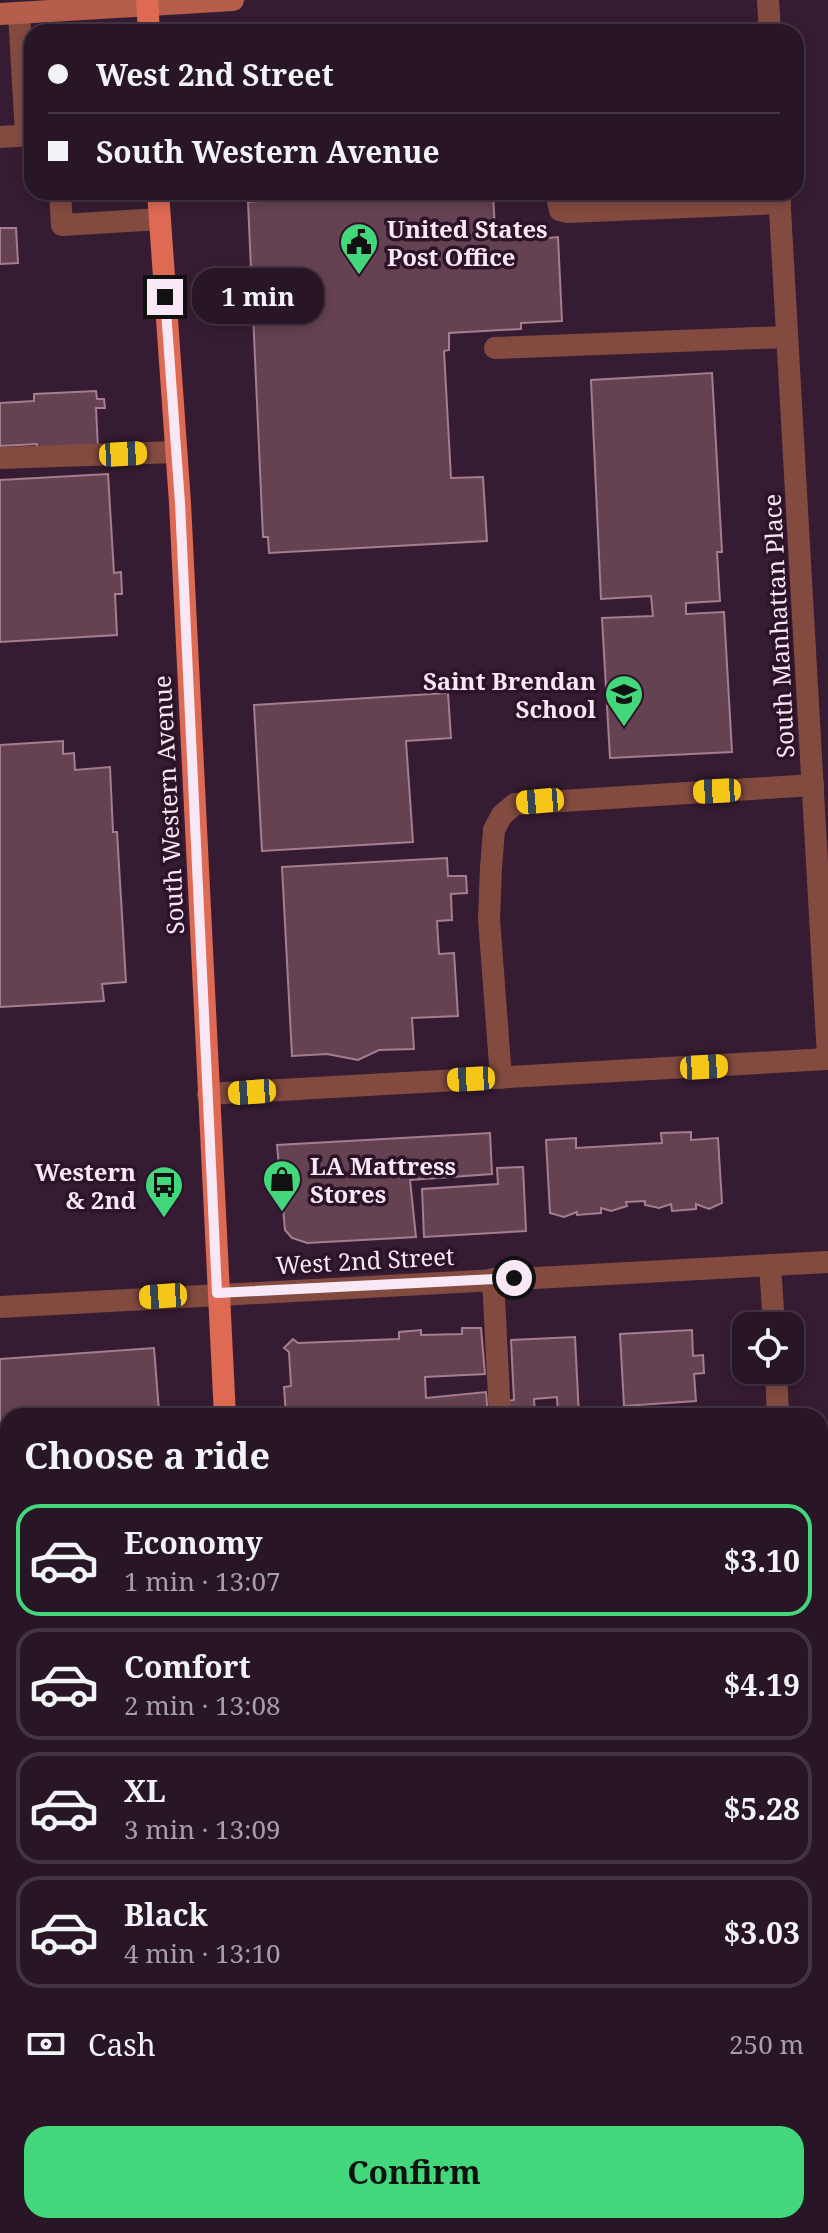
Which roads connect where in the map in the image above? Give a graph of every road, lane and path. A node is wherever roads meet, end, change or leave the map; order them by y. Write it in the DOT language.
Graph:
graph roads {
  1 [pos="233,0"];
  2 [pos="768,0"];
  3 [pos="147,2"];
  4 [pos="9,14"];
  5 [pos="148,24"];
  6 [pos="770,24"];
  7 [pos="24,105"];
  8 [pos="24,135"];
  9 [pos="0,137"];
  10 [pos="60,200"];
  11 [pos="159,200"];
  12 [pos="558,200"];
  13 [pos="654,200"];
  14 [pos="780,200"];
  15 [pos="160,219"];
  16 [pos="787,337"];
  17 [pos="495,348"];
  18 [pos="176,452"];
  19 [pos="0,458"];
  20 [pos="813,785"];
  21 [pos="828,1058"];
  22 [pos="501,1078"];
  23 [pos="208,1094"];
  24 [pos="828,1262"];
  25 [pos="770,1265"];
  26 [pos="493,1279"];
  27 [pos="217,1293"];
  28 [pos="0,1307"];
  29 [pos="773,1312"];
  30 [pos="777,1384"];
  31 [pos="224,1408"];
  32 [pos="500,1408"];
  33 [pos="778,1408"];
  1 -- 3 [label="main road"];
  2 -- 6 [label="street"];
  3 -- 4 [label="main road"];
  3 -- 5 [label="main road"];
  4 -- 7 [label="street"];
  8 -- 9 [label="street"];
  10 -- 15 [label="street"];
  11 -- 15 [label="main road, South Western Avenue"];
  12 -- 13 [label="street"];
  14 -- 16 [label="street, South Manhattan Place"];
  15 -- 18 [label="main road, South Western Avenue"];
  16 -- 17 [label="street"];
  16 -- 20 [label="street, South Manhattan Place"];
  18 -- 19 [label="street"];
  18 -- 23 [label="main road, South Western Avenue"];
  20 -- 21 [label="street, South Manhattan Place"];
  20 -- 22 [label="street"];
  21 -- 22 [label="street"];
  22 -- 23 [label="street"];
  23 -- 27 [label="main road, South Western Avenue"];
  24 -- 25 [label="street, West 2nd Street"];
  25 -- 26 [label="street, West 2nd Street"];
  25 -- 29 [label="street"];
  26 -- 27 [label="street, West 2nd Street"];
  26 -- 32 [label="street"];
  27 -- 28 [label="street, West 2nd Street"];
  27 -- 31 [label="main road, South Western Avenue"];
  30 -- 33 [label="street"];
}
